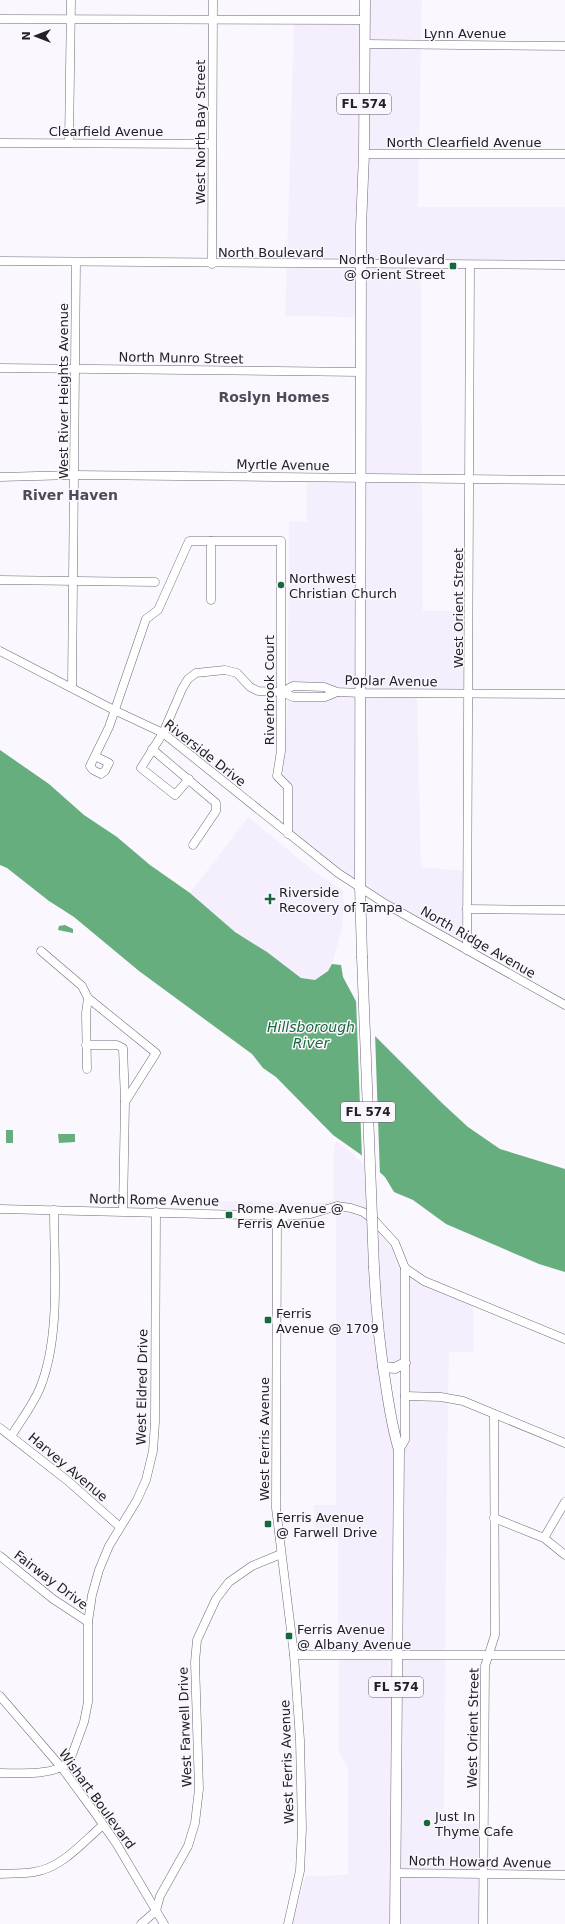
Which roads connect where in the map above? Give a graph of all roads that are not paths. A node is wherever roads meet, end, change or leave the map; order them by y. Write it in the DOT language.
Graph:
graph roads {
  1 [pos="71,0"];
  2 [pos="213,0"];
  3 [pos="365,0"];
  4 [pos="0,19"];
  5 [pos="71,19"];
  6 [pos="213,19"];
  7 [pos="365,20"];
  8 [pos="365,44"];
  9 [pos="565,46"];
  10 [pos="0,143"];
  11 [pos="69,143"];
  12 [pos="212,144"];
  13 [pos="364,154"];
  14 [pos="565,154"];
  15 [pos="0,262"];
  16 [pos="76,262"];
  17 [pos="212,264"];
  18 [pos="361,264"];
  19 [pos="470,265"];
  20 [pos="565,266"];
  21 [pos="0,368"];
  22 [pos="76,369"];
  23 [pos="361,372"];
  24 [pos="74,475"];
  25 [pos="0,477"];
  26 [pos="361,478"];
  27 [pos="470,479"];
  28 [pos="565,480"];
  29 [pos="211,541"];
  30 [pos="0,580"];
  31 [pos="73,581"];
  32 [pos="155,582"];
  33 [pos="211,600"];
  34 [pos="0,652"];
  35 [pos="72,687"];
  36 [pos="282,692"];
  37 [pos="360,693"];
  38 [pos="469,694"];
  39 [pos="565,694"];
  40 [pos="114,710"];
  41 [pos="163,733"];
  42 [pos="152,749"];
  43 [pos="95,756"];
  44 [pos="189,779"];
  45 [pos="288,834"];
  46 [pos="193,845"];
  47 [pos="360,886"];
  48 [pos="467,909"];
  49 [pos="565,910"];
  50 [pos="467,950"];
  51 [pos="41,951"];
  52 [pos="88,998"];
  53 [pos="565,1005"];
  54 [pos="86,1045"];
  55 [pos="87,1069"];
  56 [pos="125,1102"];
  57 [pos="0,1209"];
  58 [pos="54,1210"];
  59 [pos="123,1211"];
  60 [pos="156,1212"];
  61 [pos="277,1216"];
  62 [pos="405,1268"];
  63 [pos="565,1338"];
  64 [pos="405,1363"];
  65 [pos="383,1366"];
  66 [pos="404,1396"];
  67 [pos="494,1414"];
  68 [pos="0,1428"];
  69 [pos="12,1436"];
  70 [pos="565,1443"];
  71 [pos="399,1450"];
  72 [pos="565,1502"];
  73 [pos="494,1518"];
  74 [pos="120,1527"];
  75 [pos="544,1538"];
  76 [pos="281,1554"];
  77 [pos="565,1554"];
  78 [pos="0,1556"];
  79 [pos="88,1622"];
  80 [pos="396,1654"];
  81 [pos="489,1654"];
  82 [pos="294,1655"];
  83 [pos="565,1655"];
  84 [pos="0,1696"];
  85 [pos="62,1768"];
  86 [pos="0,1773"];
  87 [pos="103,1825"];
  88 [pos="395,1873"];
  89 [pos="0,1874"];
  90 [pos="483,1874"];
  91 [pos="565,1875"];
  92 [pos="156,1911"];
  93 [pos="141,1924"];
  94 [pos="164,1924"];
  95 [pos="288,1924"];
  96 [pos="395,1924"];
  97 [pos="483,1924"];
  1 -- 5 [label="street"];
  2 -- 6 [label="street, West North Bay Street"];
  3 -- 7 [label="main road, FL 574"];
  4 -- 5 [label="street"];
  5 -- 6 [label="street"];
  5 -- 11 [label="street"];
  6 -- 7 [label="street"];
  6 -- 12 [label="street, West North Bay Street"];
  7 -- 8 [label="main road, FL 574"];
  8 -- 9 [label="street, Lynn Avenue"];
  8 -- 13 [label="main road, FL 574"];
  10 -- 11 [label="street, Clearfield Avenue"];
  11 -- 12 [label="street, Clearfield Avenue"];
  12 -- 17 [label="street, West North Bay Street"];
  13 -- 14 [label="street, North Clearfield Avenue"];
  13 -- 18 [label="main road, FL 574"];
  15 -- 16 [label="street, North Boulevard"];
  16 -- 17 [label="street, North Boulevard"];
  16 -- 22 [label="street, West River Heights Avenue"];
  17 -- 18 [label="street, North Boulevard"];
  18 -- 19 [label="street, North Boulevard"];
  18 -- 23 [label="main road, FL 574"];
  19 -- 20 [label="street, North Boulevard"];
  19 -- 27 [label="street, West Orient Street"];
  21 -- 22 [label="street, North Munro Street"];
  22 -- 23 [label="street, North Munro Street"];
  22 -- 24 [label="street, West River Heights Avenue"];
  23 -- 26 [label="main road, FL 574"];
  24 -- 25 [label="street, Myrtle Avenue"];
  24 -- 26 [label="street, Myrtle Avenue"];
  24 -- 31 [label="street, West River Heights Avenue"];
  26 -- 27 [label="street, Myrtle Avenue"];
  26 -- 37 [label="main road, FL 574"];
  27 -- 28 [label="street, Myrtle Avenue"];
  27 -- 38 [label="street, West Orient Street"];
  29 -- 33 [label="street"];
  29 -- 36 [label="street, Riverbrook Court"];
  29 -- 40 [label="street"];
  30 -- 31 [label="street"];
  31 -- 32 [label="street"];
  31 -- 35 [label="street, West River Heights Avenue"];
  34 -- 35 [label="street, Riverside Drive"];
  35 -- 40 [label="street, Riverside Drive"];
  36 -- 37 [label="street, Poplar Avenue"];
  36 -- 41 [label="street, Poplar Avenue"];
  36 -- 45 [label="street, Riverbrook Court"];
  37 -- 38 [label="street, Poplar Avenue"];
  37 -- 47 [label="main road, FL 574"];
  38 -- 39 [label="street, Poplar Avenue"];
  38 -- 48 [label="street, West Orient Street"];
  40 -- 41 [label="street, Riverside Drive"];
  40 -- 43 [label="street"];
  41 -- 42 [label="street, Poplar Avenue"];
  41 -- 45 [label="street, Riverside Drive"];
  42 -- 44 [label="street"];
  42 -- 44 [label="street, Poplar Avenue"];
  44 -- 46 [label="street"];
  45 -- 47 [label="street, Riverside Drive"];
  47 -- 50 [label="street, North Ridge Avenue"];
  47 -- 65 [label="main road, FL 574, bridge"];
  48 -- 49 [label="street"];
  48 -- 50 [label="street, West Orient Street"];
  50 -- 53 [label="street, North Ridge Avenue"];
  51 -- 52 [label="street"];
  52 -- 54 [label="street"];
  52 -- 56 [label="street"];
  54 -- 55 [label="street"];
  54 -- 56 [label="street"];
  56 -- 59 [label="street"];
  57 -- 58 [label="street, North Rome Avenue"];
  58 -- 59 [label="street, North Rome Avenue"];
  58 -- 69 [label="street"];
  59 -- 60 [label="street, North Rome Avenue"];
  60 -- 61 [label="street, North Rome Avenue"];
  60 -- 74 [label="street, West Eldred Drive"];
  61 -- 62 [label="street, North Rome Avenue"];
  61 -- 76 [label="street, West Ferris Avenue"];
  62 -- 63 [label="street"];
  62 -- 64 [label="street"];
  64 -- 65 [label="main road"];
  64 -- 66 [label="street"];
  65 -- 71 [label="main road, FL 574"];
  66 -- 67 [label="street"];
  66 -- 71 [label="street"];
  67 -- 70 [label="street"];
  67 -- 73 [label="street, West Orient Street"];
  68 -- 69 [label="street, Harvey Avenue"];
  69 -- 74 [label="street, Harvey Avenue"];
  71 -- 80 [label="main road, FL 574"];
  72 -- 75 [label="street"];
  73 -- 75 [label="street"];
  73 -- 81 [label="street, West Orient Street"];
  74 -- 79 [label="street, West Eldred Drive"];
  75 -- 77 [label="street"];
  76 -- 82 [label="street, West Ferris Avenue"];
  76 -- 92 [label="street, West Farwell Drive"];
  78 -- 79 [label="street, Fairway Drive"];
  79 -- 85 [label="street, West Eldred Drive"];
  80 -- 81 [label="street"];
  80 -- 82 [label="street"];
  80 -- 88 [label="main road, FL 574"];
  81 -- 83 [label="street"];
  81 -- 90 [label="street, West Orient Street"];
  82 -- 95 [label="street, West Ferris Avenue"];
  84 -- 85 [label="street, Wishart Boulevard"];
  85 -- 86 [label="street"];
  85 -- 87 [label="street, Wishart Boulevard"];
  87 -- 89 [label="street"];
  87 -- 92 [label="street, Wishart Boulevard"];
  88 -- 90 [label="street, North Howard Avenue"];
  88 -- 96 [label="main road, FL 574"];
  90 -- 91 [label="street, North Howard Avenue"];
  90 -- 97 [label="street, West Orient Street"];
  92 -- 93 [label="street"];
  92 -- 94 [label="street, Wishart Boulevard"];
}
